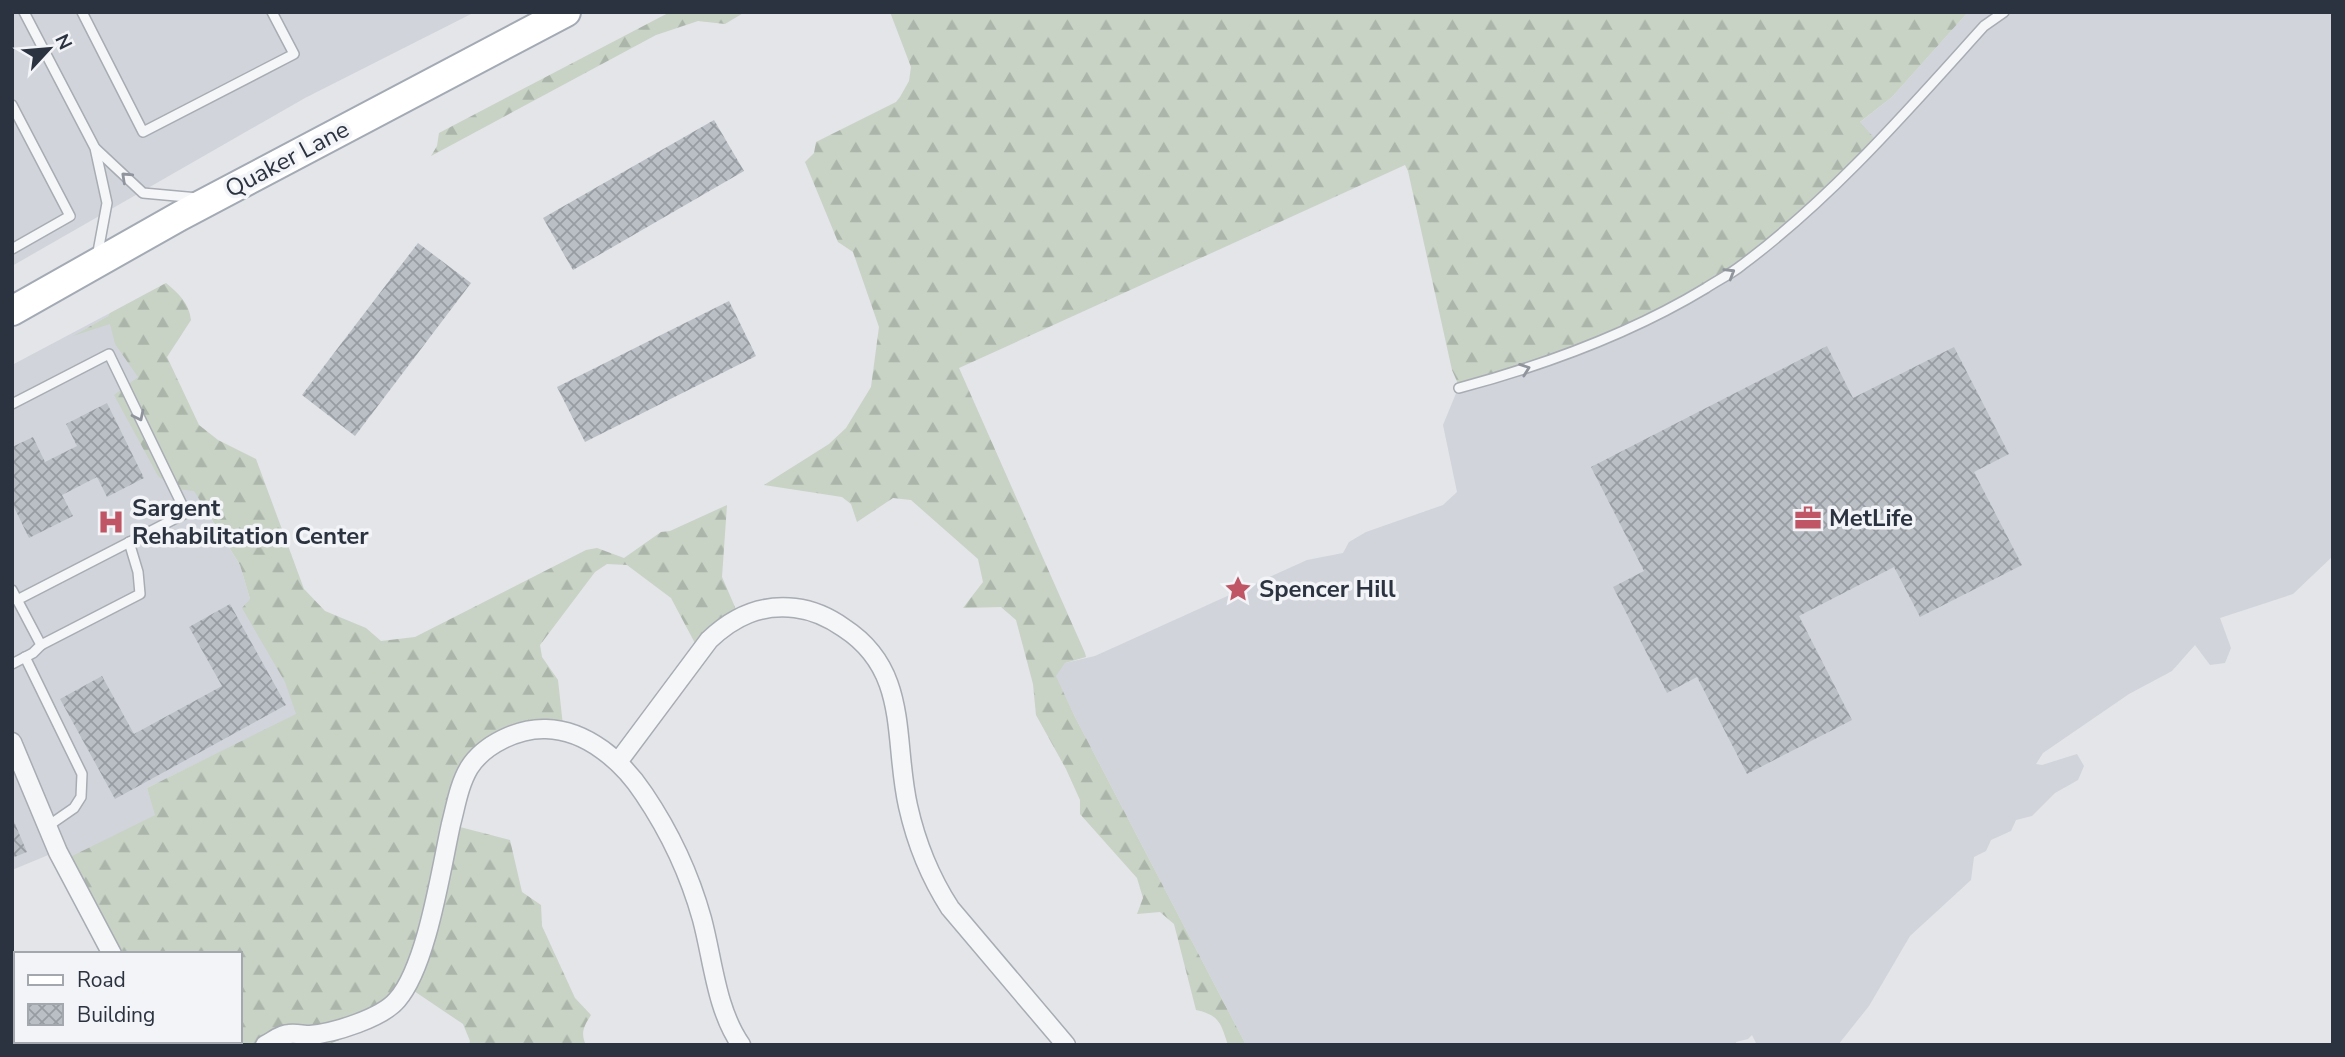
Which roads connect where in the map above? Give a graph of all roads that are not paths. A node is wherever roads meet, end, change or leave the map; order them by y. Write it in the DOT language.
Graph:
graph roads {
  1 [pos="24,12"];
  2 [pos="82,12"];
  3 [pos="272,12"];
  4 [pos="565,12"];
  5 [pos="2004,12"];
  6 [pos="12,106"];
  7 [pos="95,148"];
  8 [pos="212,199"];
  9 [pos="12,248"];
  10 [pos="96,263"];
  11 [pos="12,311"];
  12 [pos="1459,388"];
  13 [pos="12,404"];
  14 [pos="129,542"];
  15 [pos="15,595"];
  16 [pos="41,645"];
  17 [pos="25,657"];
  18 [pos="12,664"];
  19 [pos="12,742"];
  20 [pos="618,762"];
  21 [pos="48,827"];
  22 [pos="110,952"];
  23 [pos="307,1040"];
  24 [pos="265,1045"];
  25 [pos="741,1045"];
  26 [pos="1066,1045"];
  1 -- 7 [label="lane"];
  2 -- 3 [label="lane"];
  4 -- 8 [label="main road, Quaker Lane"];
  12 -- 5 [label="lane, one-way"];
  6 -- 9 [label="lane"];
  8 -- 7 [label="lane, one-way"];
  7 -- 10 [label="lane"];
  8 -- 10 [label="main road, Quaker Lane"];
  10 -- 11 [label="main road, Quaker Lane"];
  13 -- 14 [label="lane, one-way"];
  14 -- 15 [label="lane"];
  14 -- 16 [label="lane"];
  15 -- 16 [label="lane"];
  16 -- 17 [label="lane"];
  17 -- 18 [label="lane"];
  17 -- 21 [label="lane"];
  19 -- 21 [label="street"];
  20 -- 23 [label="street"];
  20 -- 25 [label="street"];
  20 -- 26 [label="street"];
  21 -- 22 [label="street"];
  23 -- 24 [label="street"];
}
